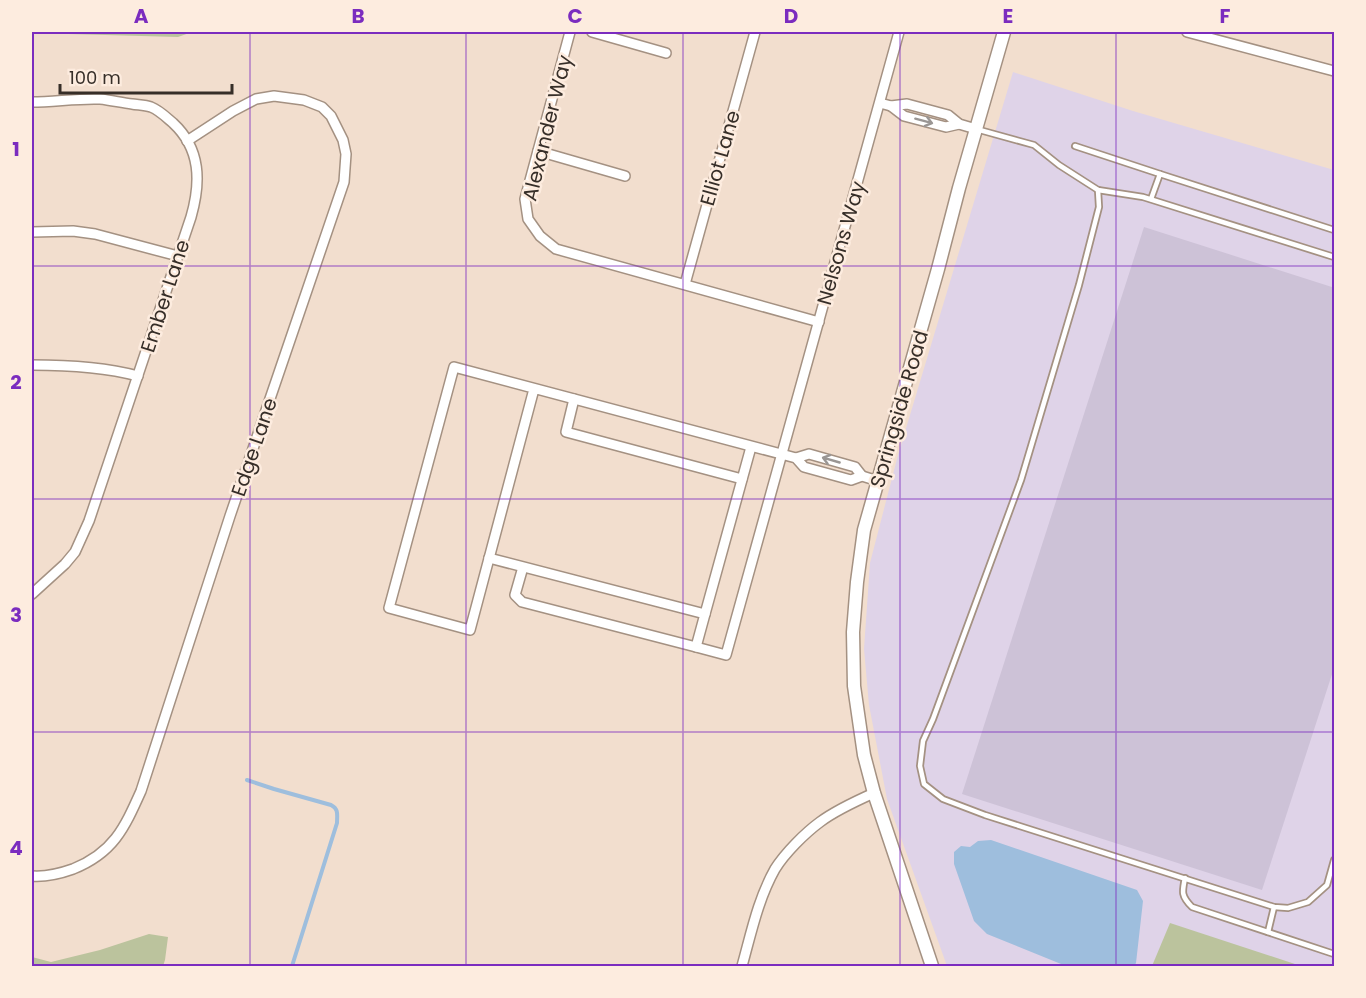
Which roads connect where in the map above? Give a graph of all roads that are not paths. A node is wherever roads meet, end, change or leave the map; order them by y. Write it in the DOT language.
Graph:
graph roads {
  1 [pos="570,32"];
  2 [pos="592,32"];
  3 [pos="755,32"];
  4 [pos="899,32"];
  5 [pos="1004,32"];
  6 [pos="1186,32"];
  7 [pos="666,53"];
  8 [pos="1335,71"];
  9 [pos="32,102"];
  10 [pos="880,103"];
  11 [pos="976,129"];
  12 [pos="187,141"];
  13 [pos="1075,146"];
  14 [pos="538,151"];
  15 [pos="1160,174"];
  16 [pos="625,176"];
  17 [pos="1098,190"];
  18 [pos="1151,199"];
  19 [pos="1335,230"];
  20 [pos="32,232"];
  21 [pos="178,256"];
  22 [pos="1335,257"];
  23 [pos="685,284"];
  24 [pos="819,322"];
  25 [pos="32,365"];
  26 [pos="138,376"];
  27 [pos="534,389"];
  28 [pos="574,399"];
  29 [pos="751,447"];
  30 [pos="782,455"];
  31 [pos="796,458"];
  32 [pos="862,476"];
  33 [pos="742,479"];
  34 [pos="878,481"];
  35 [pos="489,558"];
  36 [pos="523,567"];
  37 [pos="32,594"];
  38 [pos="705,614"];
  39 [pos="696,647"];
  40 [pos="874,793"];
  41 [pos="1335,860"];
  42 [pos="32,876"];
  43 [pos="1185,878"];
  44 [pos="1274,907"];
  45 [pos="1268,932"];
  46 [pos="1335,954"];
  47 [pos="742,966"];
  48 [pos="932,966"];
  1 -- 14 [label="street, Alexander Way"];
  2 -- 7 [label="street"];
  3 -- 23 [label="street, Elliot Lane"];
  4 -- 10 [label="street, Nelsons Way"];
  5 -- 11 [label="main road, Springside Road"];
  6 -- 8 [label="street"];
  9 -- 12 [label="street, Ember Lane"];
  10 -- 11 [label="street"];
  10 -- 24 [label="street, Nelsons Way"];
  11 -- 17 [label="lane"];
  11 -- 34 [label="main road, Springside Road"];
  12 -- 21 [label="street, Ember Lane"];
  12 -- 42 [label="street, Edge Lane"];
  13 -- 15 [label="lane"];
  14 -- 16 [label="street"];
  14 -- 23 [label="street, Alexander Way"];
  15 -- 18 [label="lane"];
  15 -- 19 [label="lane"];
  17 -- 18 [label="lane"];
  17 -- 43 [label="lane"];
  18 -- 22 [label="lane"];
  20 -- 21 [label="street"];
  21 -- 26 [label="street, Ember Lane"];
  23 -- 24 [label="street"];
  24 -- 30 [label="street, Nelsons Way"];
  25 -- 26 [label="street"];
  26 -- 37 [label="street, Ember Lane"];
  27 -- 28 [label="street"];
  27 -- 35 [label="street"];
  27 -- 35 [label="street"];
  28 -- 29 [label="street"];
  28 -- 33 [label="street"];
  29 -- 30 [label="street"];
  29 -- 33 [label="street"];
  30 -- 31 [label="street"];
  30 -- 39 [label="street, Nelsons Way"];
  31 -- 32 [label="street"];
  32 -- 31 [label="street, one-way"];
  32 -- 34 [label="street"];
  33 -- 38 [label="street"];
  34 -- 40 [label="main road, Springside Road"];
  35 -- 36 [label="street"];
  36 -- 38 [label="street"];
  36 -- 39 [label="street"];
  38 -- 39 [label="street"];
  40 -- 47 [label="street"];
  40 -- 48 [label="main road, Springside Road"];
  41 -- 44 [label="lane"];
  43 -- 44 [label="lane"];
  43 -- 45 [label="lane"];
  44 -- 45 [label="lane"];
  45 -- 46 [label="lane"];
}
